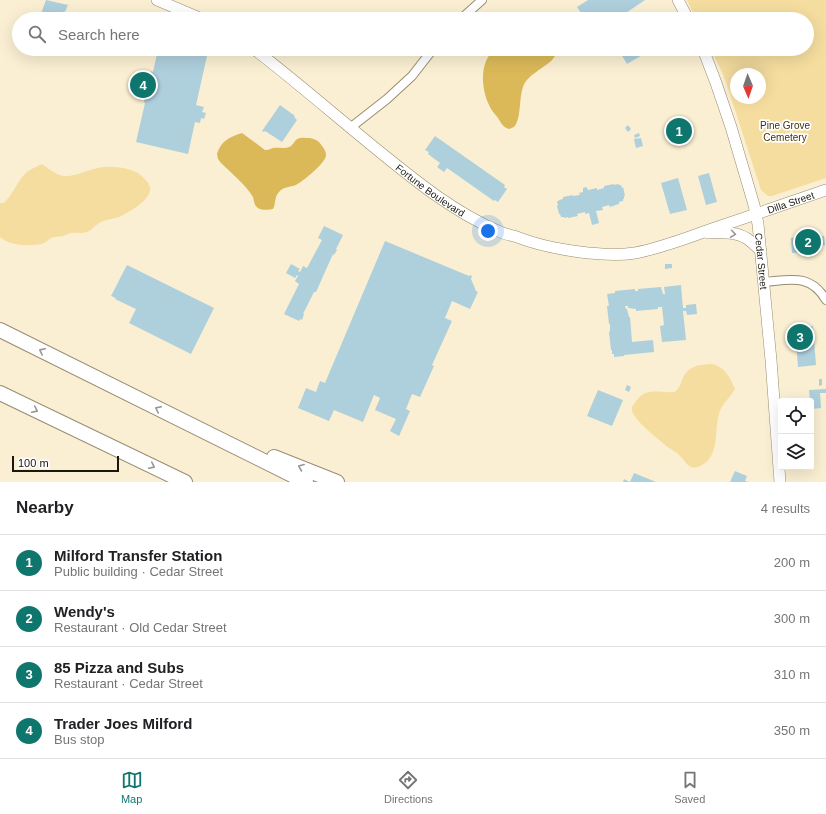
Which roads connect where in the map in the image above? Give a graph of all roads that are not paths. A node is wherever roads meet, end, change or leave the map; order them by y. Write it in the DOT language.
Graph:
graph roads {
  1 [pos="157,0"];
  2 [pos="482,0"];
  3 [pos="678,0"];
  4 [pos="185,12"];
  5 [pos="469,12"];
  6 [pos="684,12"];
  7 [pos="263,56"];
  8 [pos="428,56"];
  9 [pos="706,56"];
  10 [pos="350,128"];
  11 [pos="826,190"];
  12 [pos="756,214"];
  13 [pos="700,234"];
  14 [pos="761,251"];
  15 [pos="764,282"];
  16 [pos="826,300"];
  17 [pos="0,330"];
  18 [pos="0,392"];
  19 [pos="175,417"];
  20 [pos="185,482"];
  21 [pos="306,482"];
  22 [pos="337,482"];
  23 [pos="780,482"];
  1 -- 4 [label="main road"];
  2 -- 5 [label="street"];
  3 -- 6 [label="main road"];
  7 -- 10 [label="main road, Fortune Boulevard"];
  8 -- 10 [label="street"];
  9 -- 12 [label="main road, Cedar Street"];
  10 -- 13 [label="main road, Fortune Boulevard"];
  11 -- 12 [label="main road, Dilla Street"];
  12 -- 13 [label="main road, Fortune Boulevard"];
  12 -- 14 [label="main road, Cedar Street"];
  13 -- 14 [label="main road, one-way"];
  14 -- 15 [label="main road, Cedar Street"];
  15 -- 16 [label="street"];
  15 -- 23 [label="main road, Cedar Street"];
  19 -- 17 [label="highway, one-way"];
  18 -- 20 [label="highway, one-way"];
  19 -- 21 [label="highway"];
  22 -- 19 [label="highway, one-way"];
}
